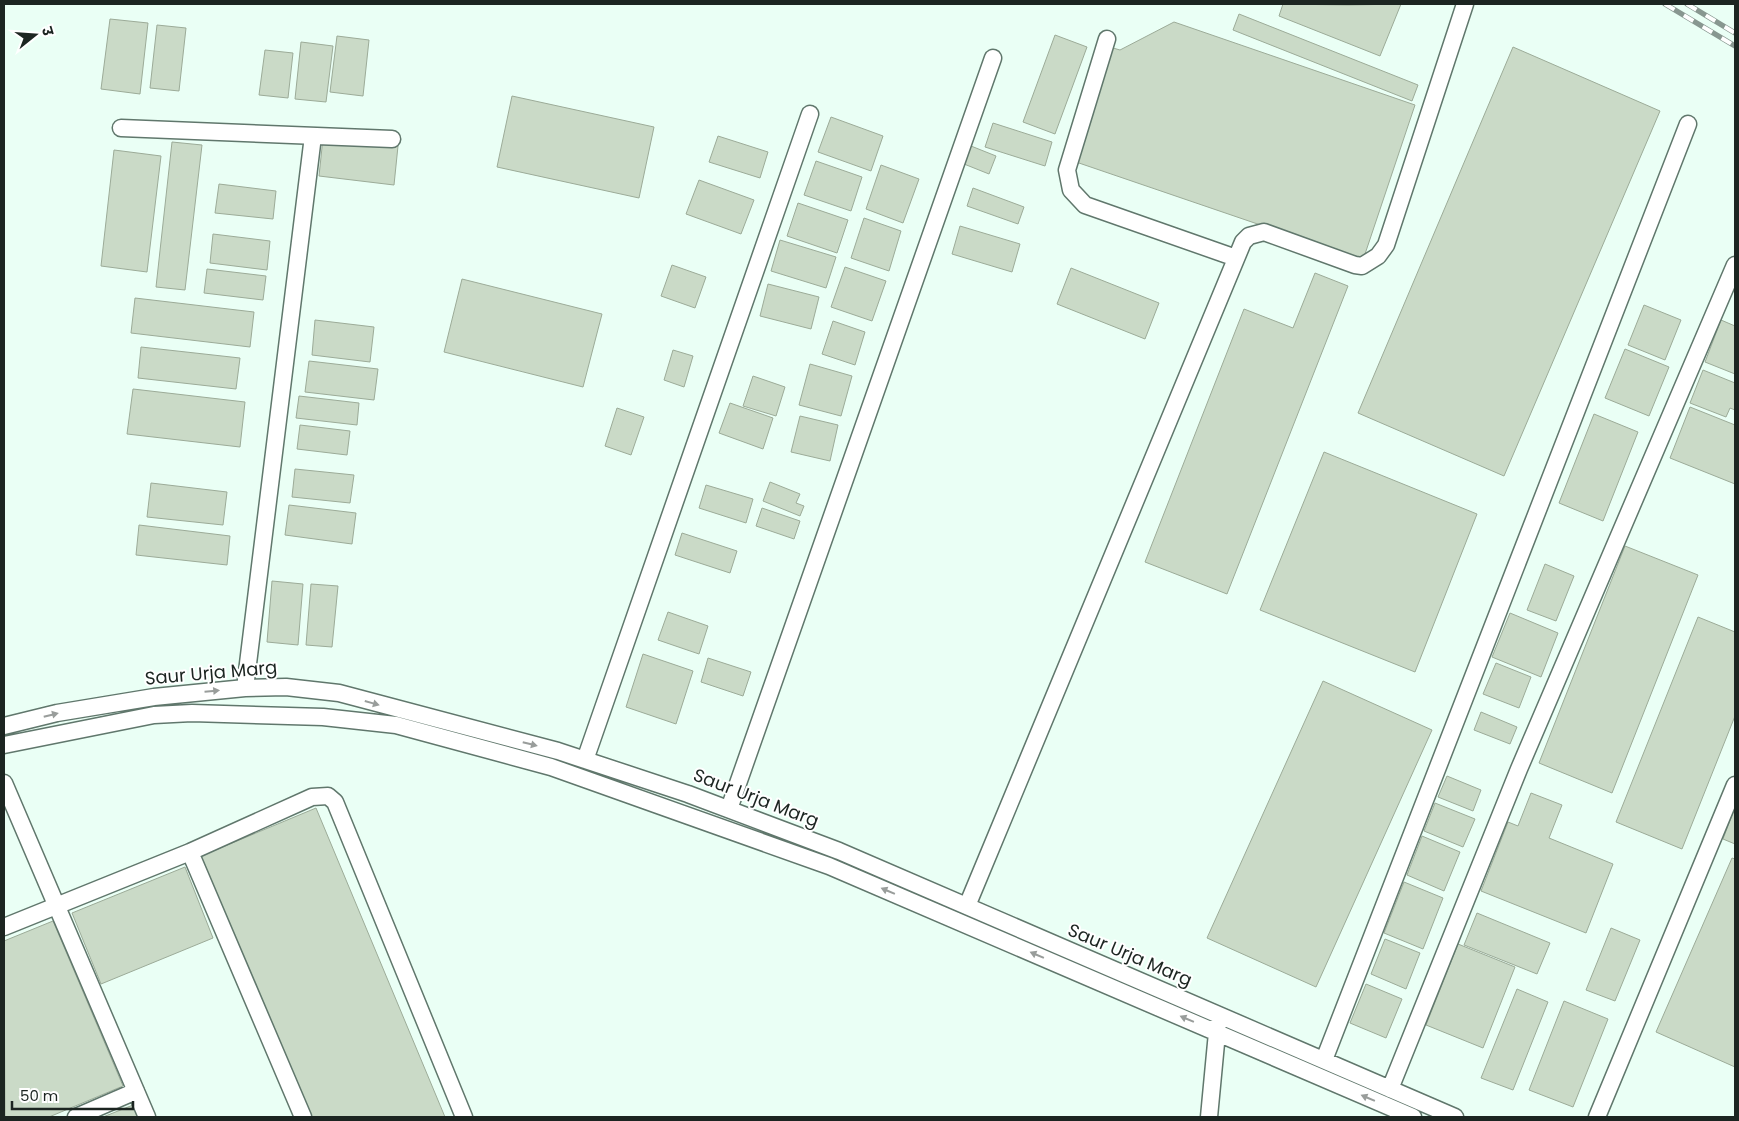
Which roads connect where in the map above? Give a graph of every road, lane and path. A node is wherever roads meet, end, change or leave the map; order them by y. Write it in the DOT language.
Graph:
graph roads {
  1 [pos="1465,4"];
  2 [pos="1107,39"];
  3 [pos="993,58"];
  4 [pos="810,114"];
  5 [pos="1688,124"];
  6 [pos="121,128"];
  7 [pos="313,136"];
  8 [pos="392,139"];
  9 [pos="1236,258"];
  10 [pos="1735,265"];
  11 [pos="245,688"];
  12 [pos="4,726"];
  13 [pos="4,744"];
  14 [pos="584,760"];
  15 [pos="4,783"];
  16 [pos="1735,785"];
  17 [pos="664,786"];
  18 [pos="658,806"];
  19 [pos="729,809"];
  20 [pos="190,852"];
  21 [pos="56,905"];
  22 [pos="967,906"];
  23 [pos="4,927"];
  24 [pos="1219,1015"];
  25 [pos="1216,1032"];
  26 [pos="1324,1060"];
  27 [pos="1390,1089"];
  28 [pos="136,1091"];
  29 [pos="76,1117"];
  30 [pos="147,1117"];
  31 [pos="302,1117"];
  32 [pos="464,1117"];
  33 [pos="1208,1117"];
  34 [pos="1412,1117"];
  35 [pos="1452,1117"];
  36 [pos="1597,1117"];
  1 -- 9 [label="street"];
  2 -- 9 [label="street"];
  3 -- 19 [label="street"];
  4 -- 14 [label="street"];
  5 -- 26 [label="street"];
  6 -- 7 [label="street"];
  7 -- 8 [label="street"];
  7 -- 11 [label="street"];
  9 -- 22 [label="street"];
  10 -- 27 [label="street"];
  12 -- 11 [label="street, Saur Urja Marg, one-way"];
  11 -- 14 [label="street, Saur Urja Marg, one-way"];
  13 -- 18 [label="street, Saur Urja Marg"];
  14 -- 17 [label="street, Saur Urja Marg"];
  15 -- 21 [label="street"];
  16 -- 36 [label="street"];
  17 -- 18 [label="street"];
  17 -- 19 [label="street, Saur Urja Marg"];
  25 -- 18 [label="street, Saur Urja Marg, one-way"];
  19 -- 22 [label="street, Saur Urja Marg"];
  20 -- 21 [label="street"];
  20 -- 31 [label="street"];
  20 -- 32 [label="street"];
  21 -- 23 [label="street"];
  21 -- 28 [label="street"];
  22 -- 24 [label="street, Saur Urja Marg"];
  24 -- 25 [label="street"];
  24 -- 26 [label="street, Saur Urja Marg"];
  25 -- 33 [label="street"];
  34 -- 25 [label="street, Saur Urja Marg, one-way"];
  26 -- 27 [label="street, Saur Urja Marg"];
  27 -- 35 [label="street, Saur Urja Marg"];
  28 -- 29 [label="street"];
  28 -- 30 [label="street"];
}
